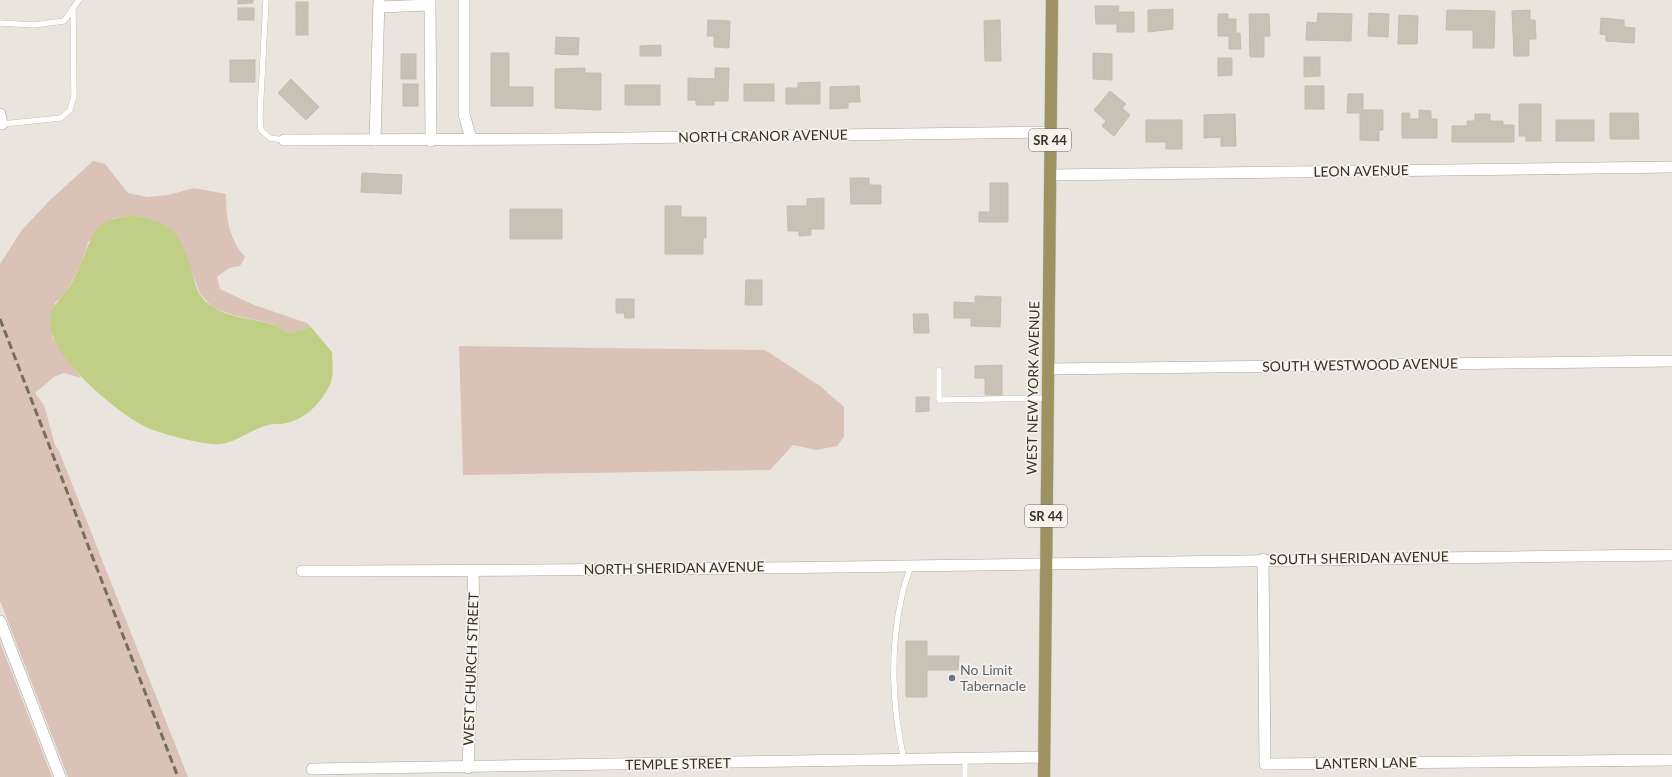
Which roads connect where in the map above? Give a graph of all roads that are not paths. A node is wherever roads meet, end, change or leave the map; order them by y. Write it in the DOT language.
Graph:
graph roads {
  1 [pos="79,0"];
  2 [pos="266,0"];
  3 [pos="464,0"];
  4 [pos="1052,0"];
  5 [pos="430,2"];
  6 [pos="379,3"];
  7 [pos="72,8"];
  8 [pos="0,23"];
  9 [pos="1,119"];
  10 [pos="1050,132"];
  11 [pos="474,139"];
  12 [pos="284,140"];
  13 [pos="375,140"];
  14 [pos="431,141"];
  15 [pos="1672,167"];
  16 [pos="1050,175"];
  17 [pos="1672,361"];
  18 [pos="1048,369"];
  19 [pos="939,370"];
  20 [pos="1048,398"];
  21 [pos="1672,555"];
  22 [pos="1263,559"];
  23 [pos="1046,564"];
  24 [pos="911,565"];
  25 [pos="302,571"];
  26 [pos="473,571"];
  27 [pos="0,621"];
  28 [pos="1044,758"];
  29 [pos="965,759"];
  30 [pos="904,760"];
  31 [pos="1672,760"];
  32 [pos="468,768"];
  33 [pos="312,769"];
  34 [pos="60,777"];
  35 [pos="965,777"];
  36 [pos="1044,777"];
  1 -- 7 [label="lane"];
  2 -- 12 [label="lane"];
  3 -- 11 [label="street"];
  4 -- 10 [label="main road, WEST NEW YORK AVENUE / SR 44"];
  5 -- 6 [label="street"];
  5 -- 14 [label="street"];
  6 -- 13 [label="street"];
  7 -- 8 [label="lane"];
  7 -- 9 [label="lane"];
  10 -- 11 [label="street, NORTH CRANOR AVENUE"];
  10 -- 16 [label="main road, WEST NEW YORK AVENUE / SR 44"];
  11 -- 14 [label="street, NORTH CRANOR AVENUE"];
  12 -- 13 [label="street, NORTH CRANOR AVENUE"];
  13 -- 14 [label="street, NORTH CRANOR AVENUE"];
  15 -- 16 [label="street, LEON AVENUE"];
  16 -- 18 [label="main road, WEST NEW YORK AVENUE / SR 44"];
  17 -- 18 [label="street, SOUTH WESTWOOD AVENUE"];
  18 -- 20 [label="main road, WEST NEW YORK AVENUE / SR 44"];
  19 -- 20 [label="lane"];
  20 -- 23 [label="main road, WEST NEW YORK AVENUE / SR 44"];
  21 -- 22 [label="street, SOUTH SHERIDAN AVENUE"];
  22 -- 23 [label="street, SOUTH SHERIDAN AVENUE"];
  22 -- 31 [label="street, LANTERN LANE"];
  23 -- 24 [label="street, NORTH SHERIDAN AVENUE"];
  23 -- 28 [label="main road, WEST NEW YORK AVENUE / SR 44"];
  24 -- 26 [label="street, NORTH SHERIDAN AVENUE"];
  24 -- 30 [label="lane"];
  25 -- 26 [label="street, NORTH SHERIDAN AVENUE"];
  26 -- 32 [label="street, WEST CHURCH STREET"];
  27 -- 34 [label="street"];
  28 -- 29 [label="street, TEMPLE STREET"];
  28 -- 36 [label="main road, WEST NEW YORK AVENUE / SR 44"];
  29 -- 30 [label="street, TEMPLE STREET"];
  29 -- 35 [label="lane"];
  30 -- 32 [label="street, TEMPLE STREET"];
  32 -- 33 [label="street, TEMPLE STREET"];
}
